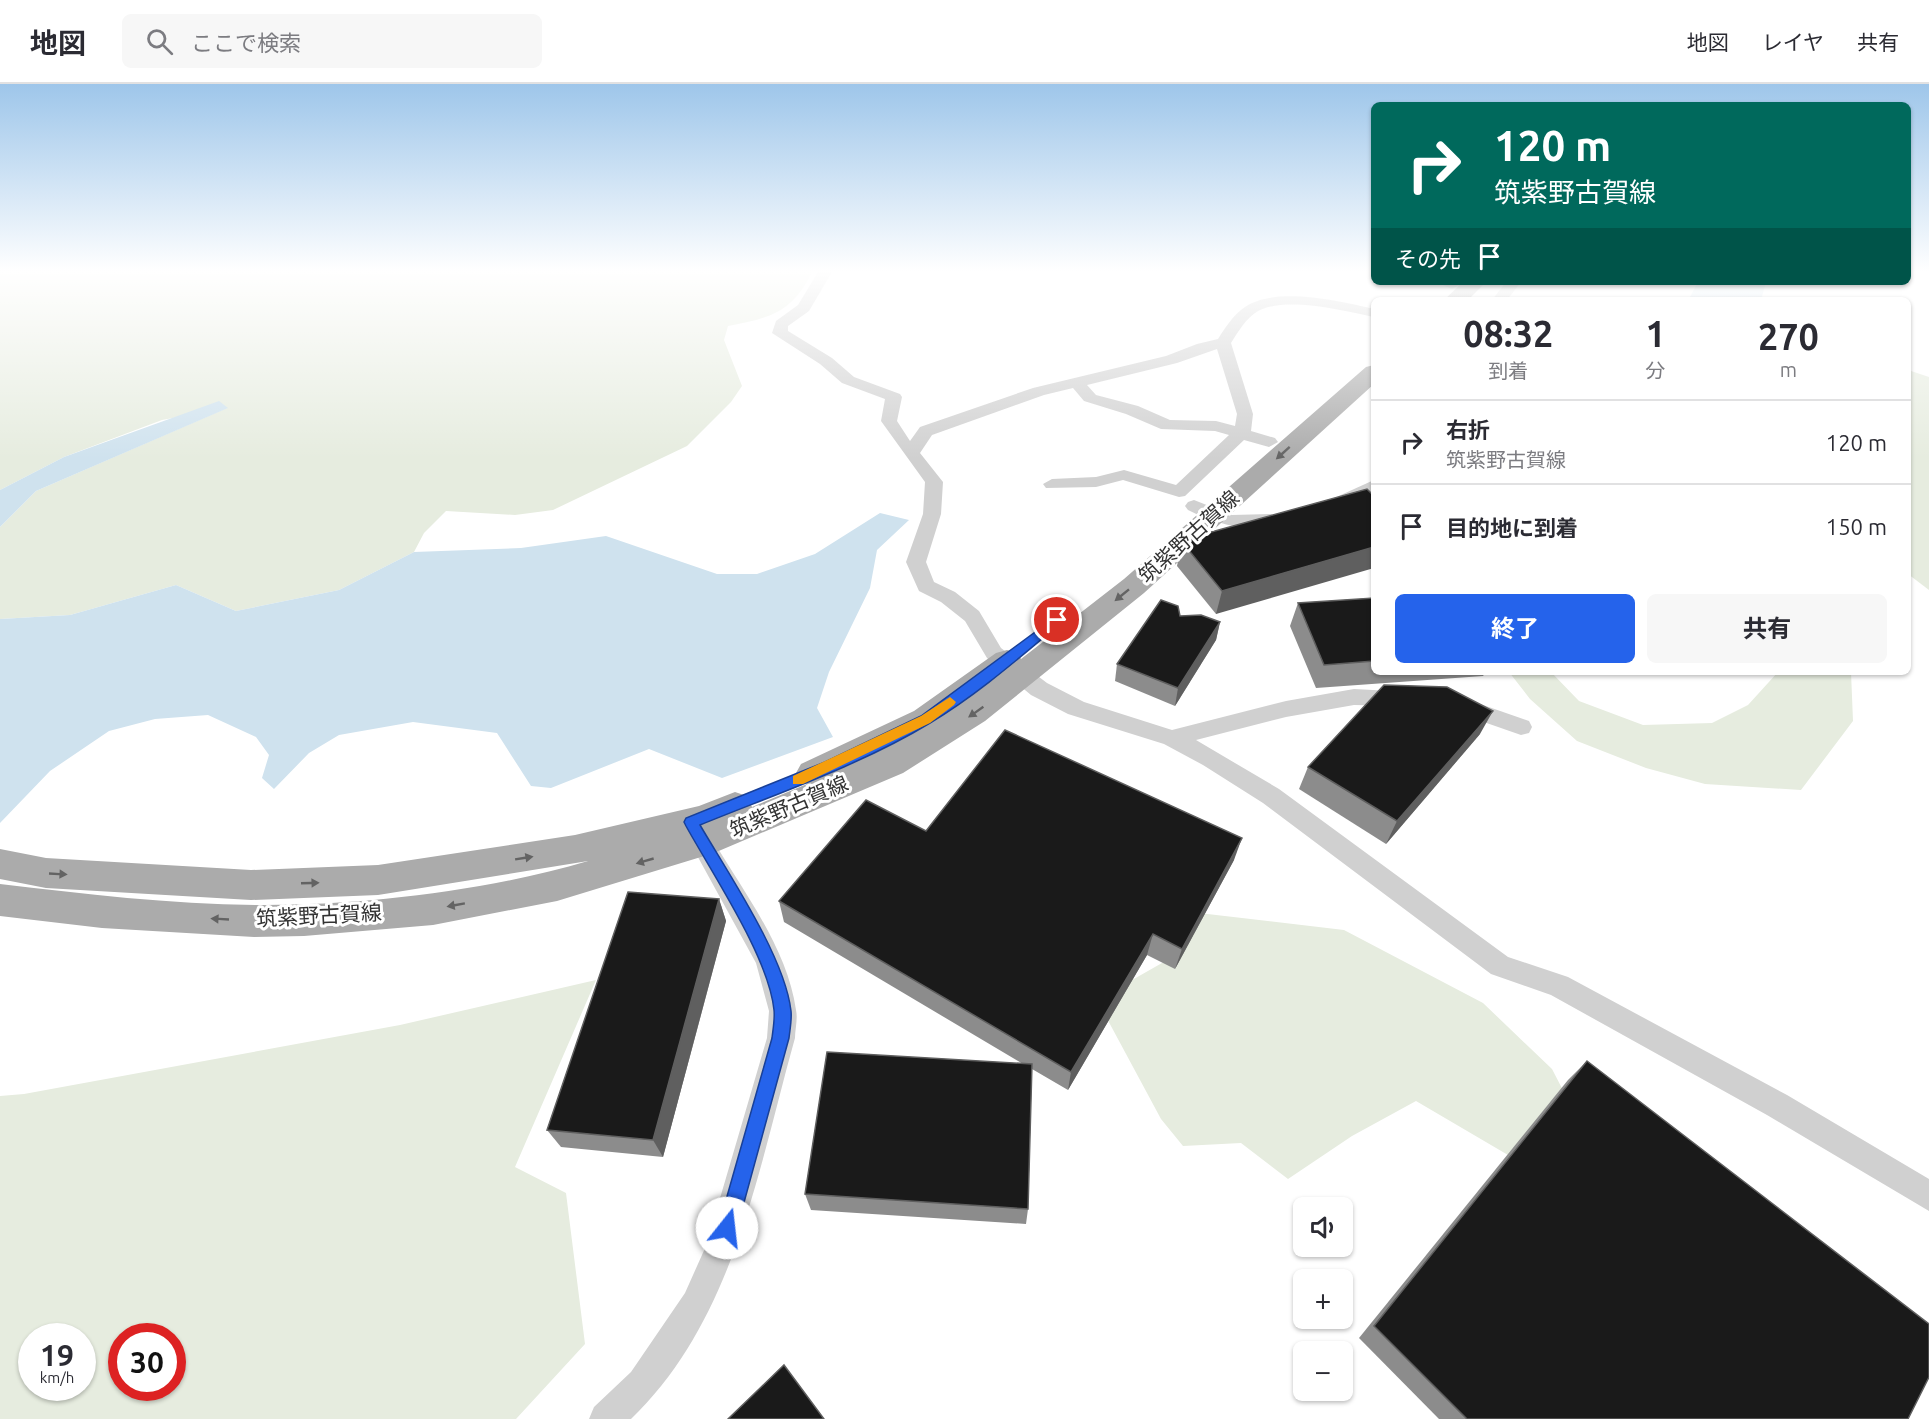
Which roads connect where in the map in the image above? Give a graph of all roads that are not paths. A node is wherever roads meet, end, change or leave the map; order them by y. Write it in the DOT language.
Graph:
graph roads {
  1 [pos="782,334"];
  2 [pos="1229,334"];
  3 [pos="1223,343"];
  4 [pos="1371,356"];
  5 [pos="1371,374"];
  6 [pos="1076,382"];
  7 [pos="1242,433"];
  8 [pos="1269,441"];
  9 [pos="911,453"];
  10 [pos="1052,484"];
  11 [pos="1371,486"];
  12 [pos="1317,510"];
  13 [pos="1204,511"];
  14 [pos="1293,515"];
  15 [pos="1014,670"];
  16 [pos="1521,727"];
  17 [pos="1172,738"];
  18 [pos="696,833"];
  19 [pos="0,864"];
  20 [pos="0,900"];
  21 [pos="1929,1196"];
  22 [pos="606,1419"];
  1 -- 9 [label="street"];
  2 -- 3 [label="street"];
  3 -- 6 [label="street"];
  3 -- 7 [label="street"];
  4 -- 8 [label="main road, 筑紫野古賀線"];
  5 -- 13 [label="main road, 筑紫野古賀線, one-way"];
  6 -- 7 [label="street"];
  6 -- 9 [label="street"];
  7 -- 8 [label="street"];
  7 -- 10 [label="street"];
  8 -- 13 [label="main road, 筑紫野古賀線"];
  9 -- 15 [label="street"];
  11 -- 12 [label="street"];
  13 -- 14 [label="street"];
  13 -- 15 [label="main road, 筑紫野古賀線"];
  15 -- 17 [label="street"];
  15 -- 18 [label="main road, 筑紫野古賀線"];
  16 -- 17 [label="street"];
  17 -- 21 [label="street"];
  19 -- 18 [label="main road, 筑紫野古賀線, one-way"];
  18 -- 20 [label="main road, 筑紫野古賀線, one-way"];
  18 -- 22 [label="street"];
}
